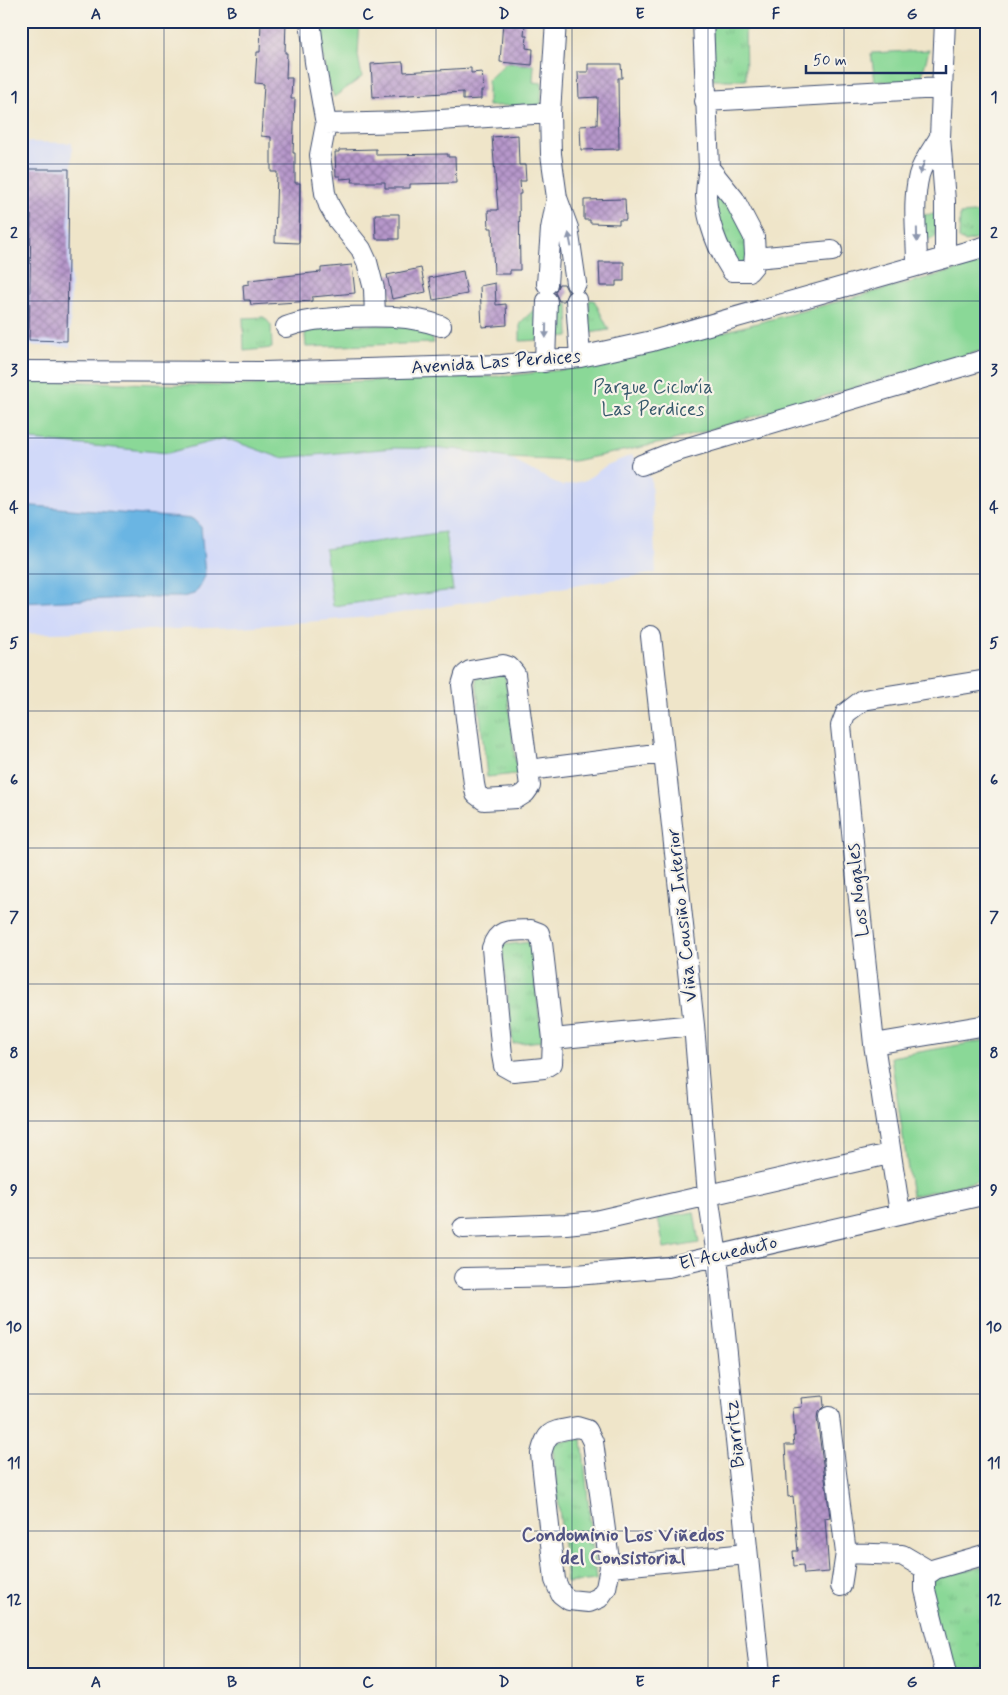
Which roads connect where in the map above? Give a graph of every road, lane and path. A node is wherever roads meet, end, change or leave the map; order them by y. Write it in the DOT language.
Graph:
graph roads {
  1 [pos="310,21"];
  2 [pos="556,21"];
  3 [pos="703,21"];
  4 [pos="945,21"];
  5 [pos="941,88"];
  6 [pos="705,101"];
  7 [pos="550,113"];
  8 [pos="326,124"];
  9 [pos="940,137"];
  10 [pos="709,168"];
  11 [pos="557,198"];
  12 [pos="987,246"];
  13 [pos="832,251"];
  14 [pos="755,258"];
  15 [pos="945,258"];
  16 [pos="917,265"];
  17 [pos="374,316"];
  18 [pos="442,326"];
  19 [pos="286,327"];
  20 [pos="580,357"];
  21 [pos="987,359"];
  22 [pos="545,362"];
  23 [pos="21,371"];
  24 [pos="641,466"];
  25 [pos="651,636"];
  26 [pos="987,680"];
  27 [pos="664,753"];
  28 [pos="529,770"];
  29 [pos="694,1025"];
  30 [pos="987,1025"];
  31 [pos="553,1039"];
  32 [pos="874,1044"];
  33 [pos="889,1154"];
  34 [pos="987,1194"];
  35 [pos="708,1195"];
  36 [pos="900,1214"];
  37 [pos="463,1228"];
  38 [pos="717,1256"];
  39 [pos="464,1278"];
  40 [pos="829,1417"];
  41 [pos="846,1553"];
  42 [pos="747,1554"];
  43 [pos="987,1554"];
  44 [pos="610,1567"];
  45 [pos="932,1572"];
  46 [pos="841,1586"];
  47 [pos="760,1674"];
  48 [pos="946,1674"];
  1 -- 8 [label="street"];
  2 -- 7 [label="street"];
  3 -- 6 [label="street"];
  4 -- 5 [label="street"];
  5 -- 6 [label="street"];
  5 -- 9 [label="street"];
  6 -- 10 [label="street"];
  7 -- 8 [label="street"];
  7 -- 11 [label="street"];
  8 -- 17 [label="street"];
  9 -- 15 [label="street"];
  9 -- 16 [label="street, one-way"];
  10 -- 14 [label="street"];
  10 -- 14 [label="street"];
  20 -- 11 [label="street, one-way"];
  11 -- 22 [label="street, one-way"];
  12 -- 15 [label="street, Avenida Las Perdices"];
  13 -- 14 [label="street"];
  15 -- 16 [label="street, Avenida Las Perdices"];
  16 -- 20 [label="street, Avenida Las Perdices"];
  17 -- 18 [label="street"];
  17 -- 19 [label="street"];
  20 -- 22 [label="street, Avenida Las Perdices"];
  21 -- 24 [label="street"];
  22 -- 23 [label="street, Avenida Las Perdices"];
  25 -- 27 [label="street, Viña Cousiño Interior"];
  26 -- 32 [label="street, Los Nogales"];
  27 -- 28 [label="street"];
  27 -- 29 [label="street, Viña Cousiño Interior"];
  28 -- 28 [label="street"];
  29 -- 31 [label="street"];
  29 -- 35 [label="street, Viña Cousiño Interior"];
  30 -- 32 [label="street"];
  31 -- 31 [label="street"];
  32 -- 33 [label="street, Los Nogales"];
  33 -- 35 [label="street"];
  33 -- 36 [label="street, Los Nogales"];
  34 -- 36 [label="street, El Acueducto"];
  35 -- 37 [label="street"];
  35 -- 38 [label="street, Biarritz"];
  36 -- 38 [label="street, El Acueducto"];
  38 -- 39 [label="street, El Acueducto"];
  38 -- 42 [label="street, Biarritz"];
  40 -- 41 [label="street"];
  41 -- 45 [label="street"];
  41 -- 46 [label="street"];
  42 -- 44 [label="street"];
  42 -- 47 [label="street, Biarritz"];
  43 -- 45 [label="street"];
  44 -- 44 [label="street"];
  45 -- 48 [label="street"];
}
